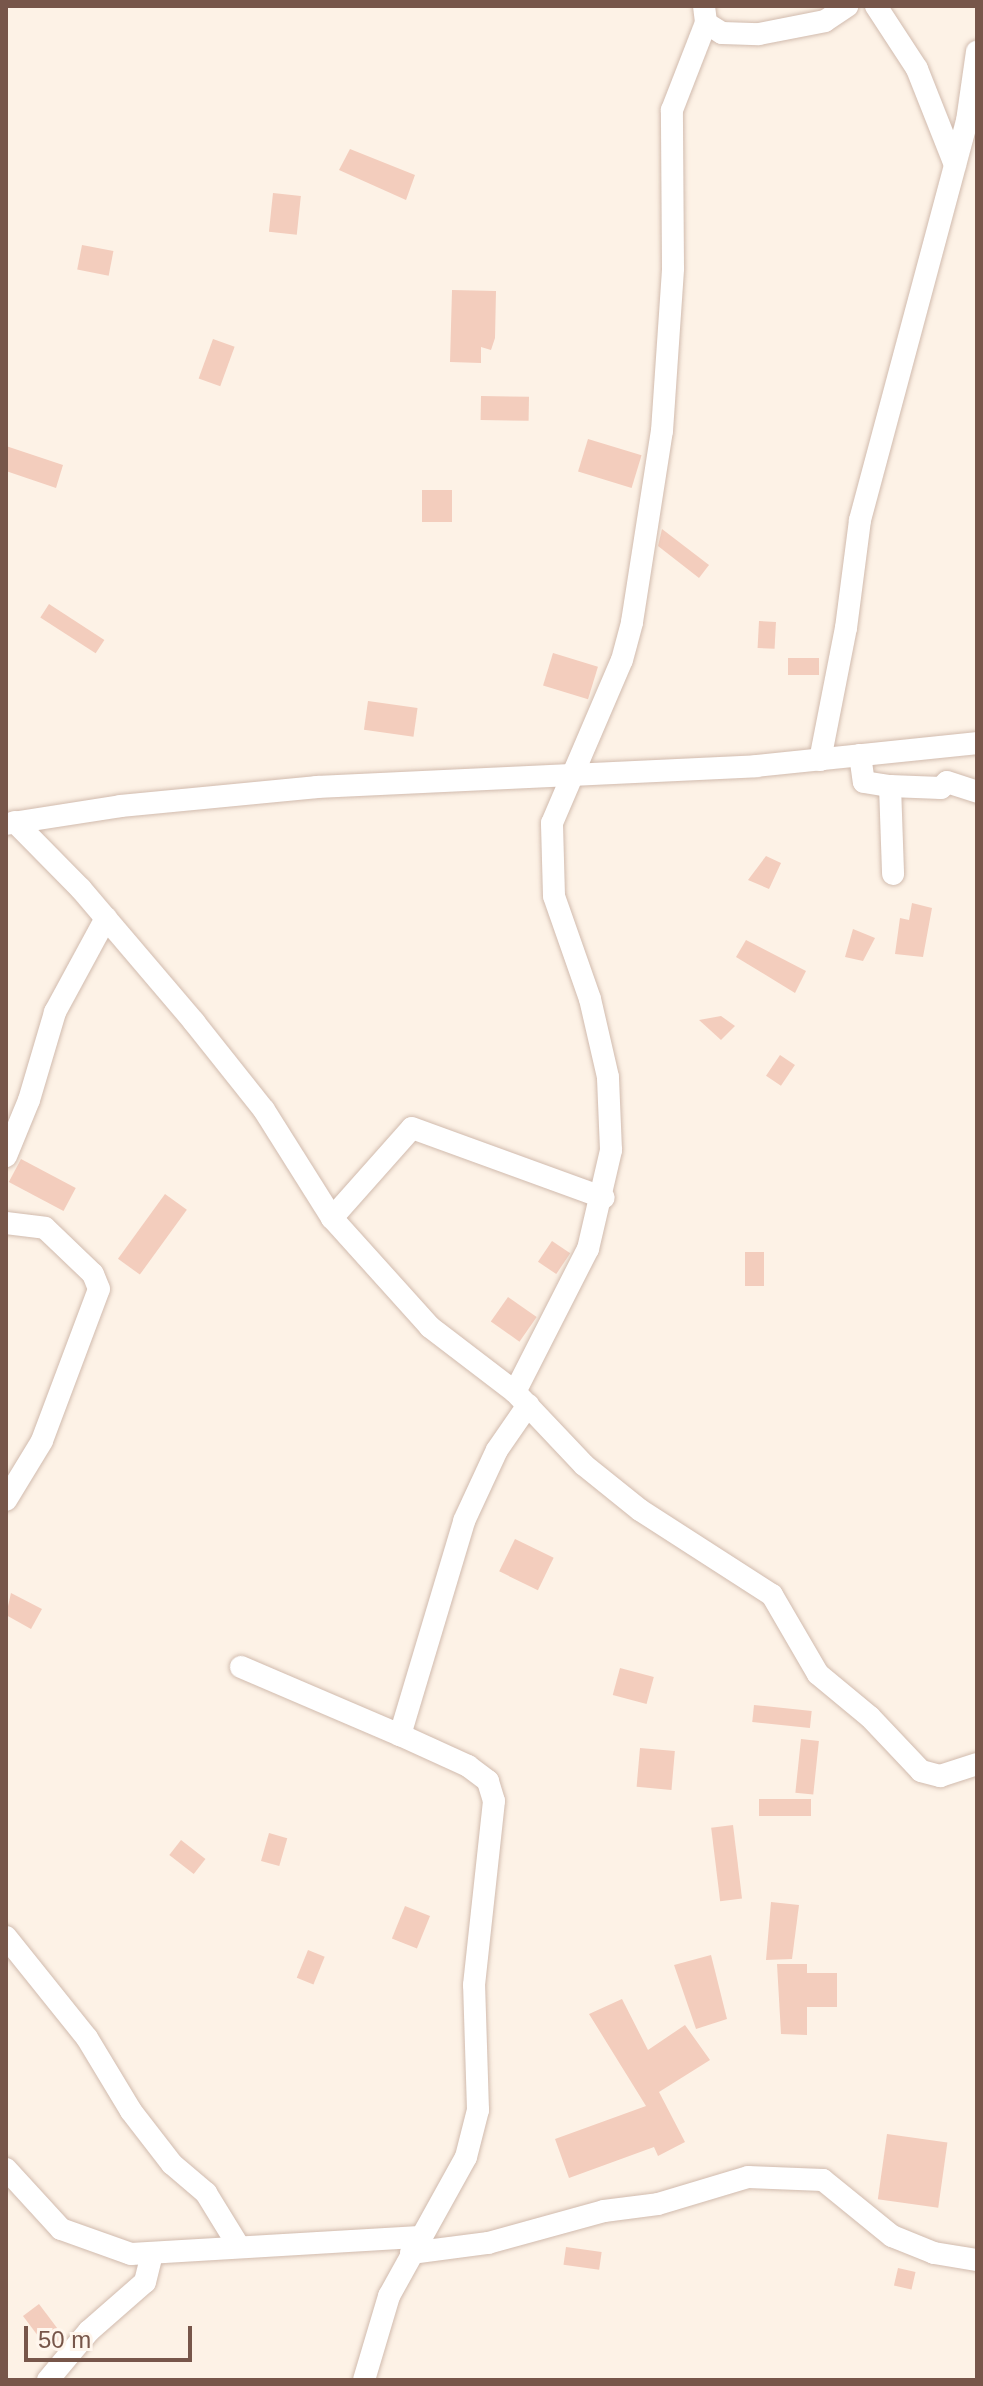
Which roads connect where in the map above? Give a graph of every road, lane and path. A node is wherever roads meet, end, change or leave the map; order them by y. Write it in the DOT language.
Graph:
graph roads {
  1 [pos="847,6"];
  2 [pos="876,6"];
  3 [pos="705,14"];
  4 [pos="977,52"];
  5 [pos="955,166"];
  6 [pos="977,743"];
  7 [pos="860,755"];
  8 [pos="820,760"];
  9 [pos="573,775"];
  10 [pos="890,786"];
  11 [pos="977,792"];
  12 [pos="10,823"];
  13 [pos="893,874"];
  14 [pos="106,918"];
  15 [pos="6,1156"];
  16 [pos="604,1198"];
  17 [pos="332,1218"];
  18 [pos="6,1223"];
  19 [pos="522,1399"];
  20 [pos="6,1500"];
  21 [pos="241,1667"];
  22 [pos="400,1735"];
  23 [pos="977,1764"];
  24 [pos="6,1937"];
  25 [pos="6,2169"];
  26 [pos="238,2245"];
  27 [pos="415,2245"];
  28 [pos="152,2254"];
  29 [pos="977,2260"];
  30 [pos="48,2380"];
  31 [pos="364,2380"];
  1 -- 3 [label="street"];
  2 -- 5 [label="street"];
  3 -- 9 [label="street"];
  4 -- 5 [label="street"];
  5 -- 8 [label="street"];
  6 -- 7 [label="street"];
  7 -- 8 [label="street"];
  7 -- 10 [label="street"];
  8 -- 9 [label="street"];
  9 -- 12 [label="street"];
  9 -- 16 [label="street"];
  10 -- 11 [label="street"];
  10 -- 13 [label="street"];
  12 -- 14 [label="street"];
  14 -- 15 [label="street"];
  14 -- 17 [label="street"];
  16 -- 17 [label="street"];
  16 -- 19 [label="street"];
  17 -- 19 [label="street"];
  18 -- 20 [label="street"];
  19 -- 22 [label="street"];
  19 -- 23 [label="street"];
  21 -- 22 [label="street"];
  22 -- 27 [label="street"];
  24 -- 26 [label="street"];
  25 -- 28 [label="street"];
  26 -- 27 [label="street"];
  26 -- 28 [label="street"];
  27 -- 29 [label="street"];
  27 -- 31 [label="street"];
  28 -- 30 [label="street"];
}
